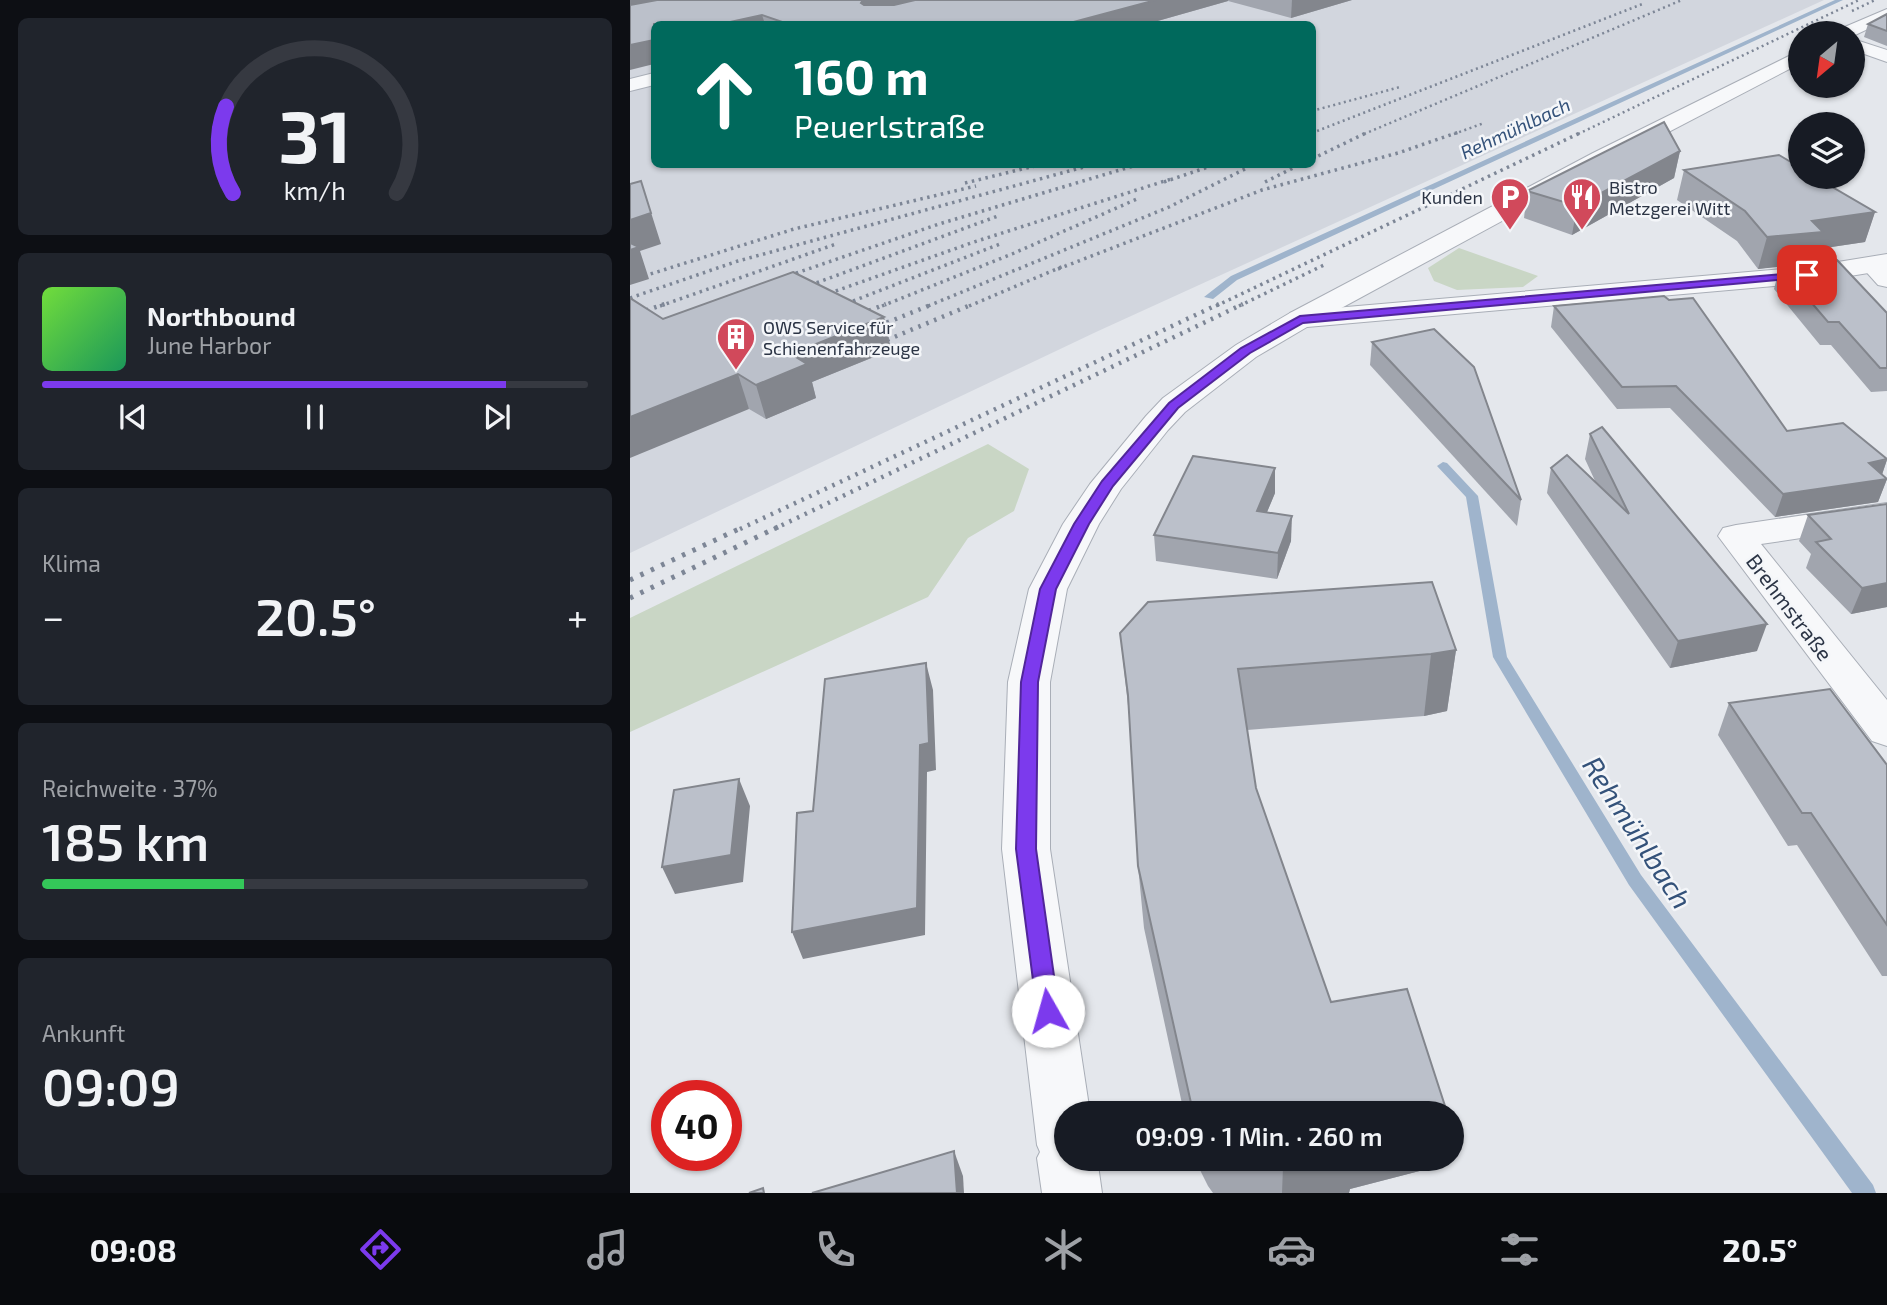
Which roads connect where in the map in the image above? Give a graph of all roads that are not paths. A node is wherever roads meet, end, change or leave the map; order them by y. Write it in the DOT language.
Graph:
graph roads {
  1 [pos="1887,14"];
  2 [pos="1866,24"];
  3 [pos="1866,49"];
  4 [pos="1887,56"];
  5 [pos="1788,63"];
  6 [pos="651,80"];
  7 [pos="630,85"];
  8 [pos="1882,269"];
  9 [pos="1300,320"];
  10 [pos="1887,514"];
  11 [pos="1887,730"];
  12 [pos="1060,1101"];
  13 [pos="1069,1171"];
  14 [pos="1072,1193"];
  1 -- 2 [label="street"];
  3 -- 4 [label="street"];
  5 -- 9 [label="street"];
  6 -- 7 [label="street"];
  8 -- 9 [label="street"];
  9 -- 12 [label="street"];
  10 -- 11 [label="street, Brehmstraße"];
  13 -- 14 [label="street"];
}
